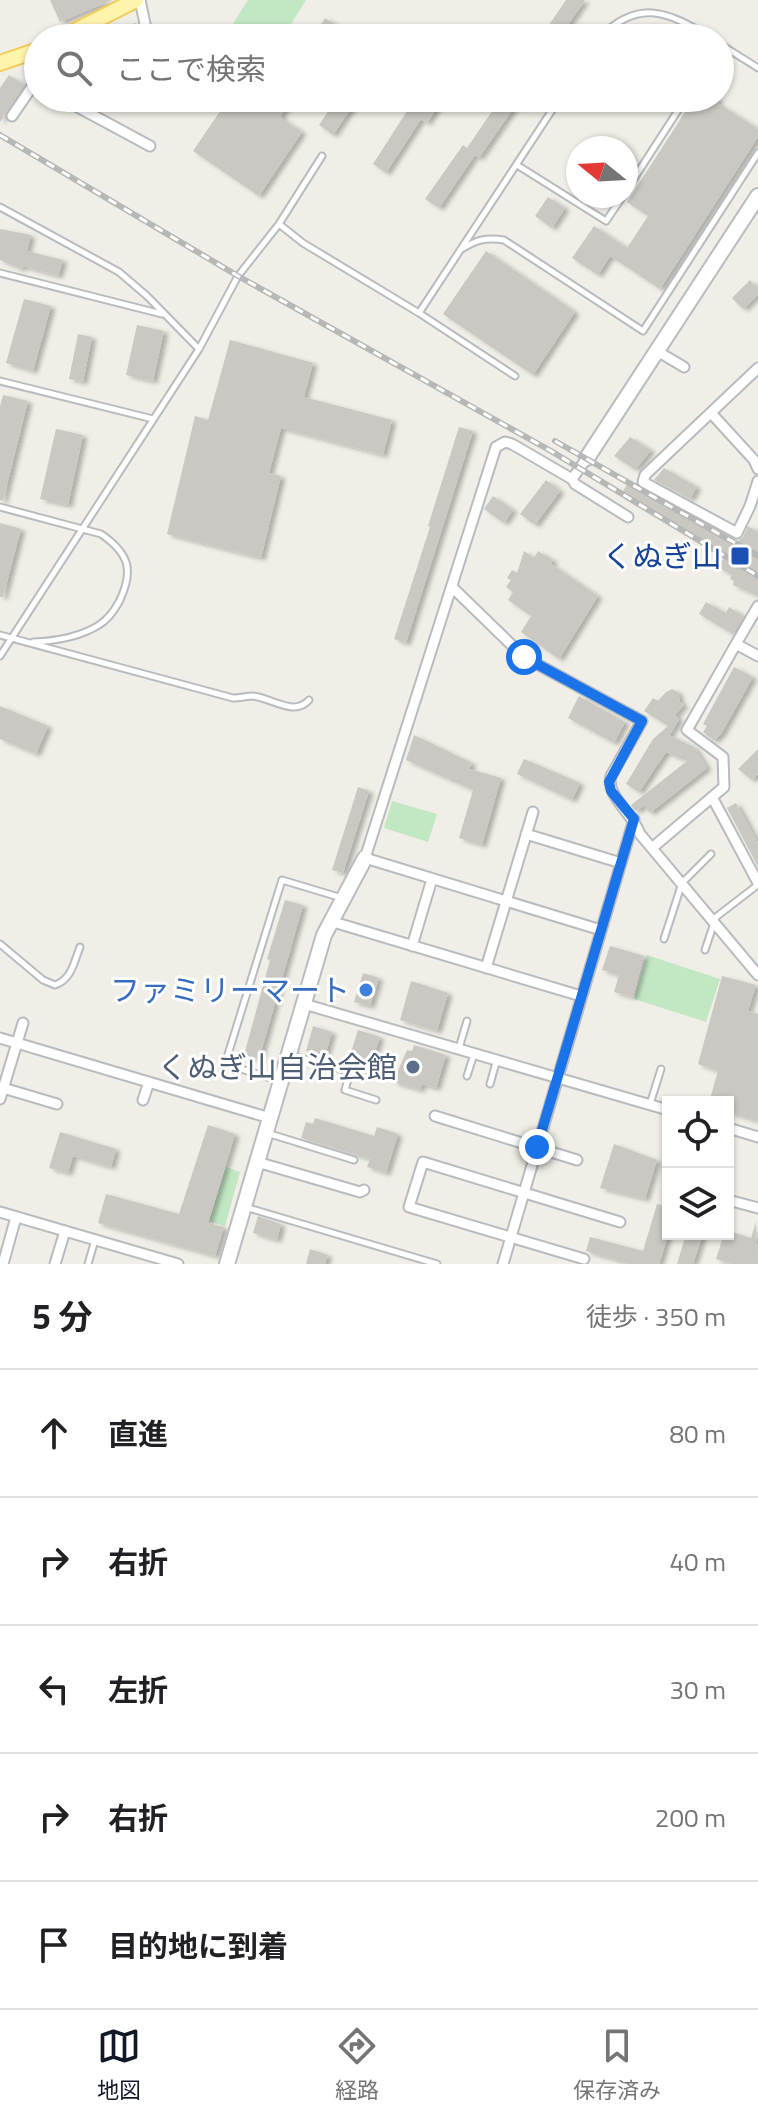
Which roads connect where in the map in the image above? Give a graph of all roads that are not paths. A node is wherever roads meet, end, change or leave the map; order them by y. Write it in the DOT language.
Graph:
graph roads {
  1 [pos="138,0"];
  2 [pos="118,4"];
  3 [pos="651,4"];
  4 [pos="620,11"];
  5 [pos="84,24"];
  6 [pos="144,24"];
  7 [pos="610,24"];
  8 [pos="689,24"];
  9 [pos="734,53"];
  10 [pos="24,55"];
  11 [pos="0,63"];
  12 [pos="758,68"];
  13 [pos="24,100"];
  14 [pos="87,112"];
  15 [pos="551,112"];
  16 [pos="677,112"];
  17 [pos="12,116"];
  18 [pos="150,146"];
  19 [pos="758,153"];
  20 [pos="322,156"];
  21 [pos="517,165"];
  22 [pos="638,172"];
  23 [pos="566,196"];
  24 [pos="758,196"];
  25 [pos="0,207"];
  26 [pos="585,208"];
  27 [pos="615,208"];
  28 [pos="279,224"];
  29 [pos="460,250"];
  30 [pos="0,273"];
  31 [pos="419,313"];
  32 [pos="165,315"];
  33 [pos="199,349"];
  34 [pos="657,351"];
  35 [pos="684,367"];
  36 [pos="758,368"];
  37 [pos="515,376"];
  38 [pos="0,381"];
  39 [pos="712,414"];
  40 [pos="153,419"];
  41 [pos="587,458"];
  42 [pos="758,469"];
  43 [pos="572,479"];
  44 [pos="758,481"];
  45 [pos="0,507"];
  46 [pos="748,512"];
  47 [pos="628,517"];
  48 [pos="758,517"];
  49 [pos="83,528"];
  50 [pos="452,587"];
  51 [pos="758,606"];
  52 [pos="0,635"];
  53 [pos="11,638"];
  54 [pos="28,643"];
  55 [pos="736,644"];
  56 [pos="0,656"];
  57 [pos="758,656"];
  58 [pos="309,700"];
  59 [pos="712,797"];
  60 [pos="533,812"];
  61 [pos="634,819"];
  62 [pos="526,834"];
  63 [pos="652,848"];
  64 [pos="711,854"];
  65 [pos="365,858"];
  66 [pos="621,863"];
  67 [pos="432,879"];
  68 [pos="682,883"];
  69 [pos="756,885"];
  70 [pos="342,898"];
  71 [pos="506,901"];
  72 [pos="330,921"];
  73 [pos="714,922"];
  74 [pos="601,930"];
  75 [pos="664,939"];
  76 [pos="0,944"];
  77 [pos="412,946"];
  78 [pos="80,947"];
  79 [pos="705,950"];
  80 [pos="486,968"];
  81 [pos="757,971"];
  82 [pos="581,996"];
  83 [pos="304,1004"];
  84 [pos="467,1021"];
  85 [pos="23,1023"];
  86 [pos="0,1038"];
  87 [pos="17,1043"];
  88 [pos="459,1048"];
  89 [pos="475,1053"];
  90 [pos="289,1054"];
  91 [pos="497,1059"];
  92 [pos="661,1069"];
  93 [pos="467,1076"];
  94 [pos="558,1077"];
  95 [pos="281,1081"];
  96 [pos="149,1082"];
  97 [pos="490,1084"];
  98 [pos="2,1087"];
  99 [pos="0,1099"];
  100 [pos="143,1100"];
  101 [pos="376,1100"];
  102 [pos="57,1104"];
  103 [pos="650,1105"];
  104 [pos="662,1108"];
  105 [pos="435,1116"];
  106 [pos="270,1118"];
  107 [pos="734,1130"];
  108 [pos="266,1133"];
  109 [pos="758,1137"];
  110 [pos="537,1147"];
  111 [pos="354,1160"];
  112 [pos="577,1160"];
  113 [pos="257,1162"];
  114 [pos="364,1190"];
  115 [pos="523,1191"];
  116 [pos="734,1202"];
  117 [pos="244,1207"];
  118 [pos="758,1208"];
  119 [pos="0,1212"];
  120 [pos="16,1217"];
  121 [pos="620,1222"];
  122 [pos="65,1231"];
  123 [pos="509,1236"];
  124 [pos="95,1240"];
  125 [pos="584,1259"];
  126 [pos="3,1264"];
  127 [pos="55,1264"];
  128 [pos="88,1264"];
  129 [pos="178,1264"];
  130 [pos="227,1264"];
  131 [pos="437,1264"];
  132 [pos="503,1264"];
  1 -- 2 [label="main road"];
  1 -- 6 [label="street"];
  2 -- 5 [label="main road"];
  3 -- 8 [label="lane"];
  4 -- 7 [label="lane"];
  9 -- 12 [label="lane"];
  10 -- 11 [label="main road"];
  13 -- 17 [label="street"];
  14 -- 18 [label="street"];
  15 -- 21 [label="lane"];
  16 -- 22 [label="lane"];
  19 -- 29 [label="lane"];
  20 -- 28 [label="lane"];
  21 -- 23 [label="lane"];
  21 -- 29 [label="lane"];
  24 -- 34 [label="street"];
  25 -- 32 [label="lane"];
  26 -- 27 [label="lane"];
  28 -- 31 [label="lane"];
  28 -- 33 [label="lane"];
  29 -- 31 [label="lane"];
  30 -- 32 [label="lane"];
  31 -- 37 [label="lane"];
  32 -- 33 [label="lane"];
  33 -- 40 [label="lane"];
  34 -- 35 [label="street"];
  34 -- 41 [label="street"];
  36 -- 39 [label="street"];
  38 -- 40 [label="lane"];
  39 -- 42 [label="street"];
  39 -- 46 [label="street"];
  40 -- 49 [label="lane"];
  41 -- 43 [label="street"];
  43 -- 47 [label="street"];
  43 -- 50 [label="street"];
  44 -- 46 [label="street"];
  45 -- 49 [label="lane"];
  46 -- 48 [label="street"];
  49 -- 53 [label="lane"];
  49 -- 54 [label="lane"];
  50 -- 61 [label="street"];
  50 -- 65 [label="street"];
  51 -- 55 [label="street"];
  52 -- 53 [label="lane"];
  53 -- 54 [label="lane"];
  53 -- 56 [label="lane"];
  54 -- 58 [label="lane"];
  55 -- 57 [label="street"];
  55 -- 59 [label="street"];
  59 -- 63 [label="street"];
  59 -- 69 [label="street"];
  60 -- 62 [label="street"];
  61 -- 63 [label="street"];
  61 -- 66 [label="street"];
  62 -- 66 [label="street"];
  62 -- 71 [label="street"];
  63 -- 68 [label="street"];
  64 -- 68 [label="lane"];
  65 -- 67 [label="street"];
  65 -- 70 [label="street"];
  66 -- 74 [label="street"];
  67 -- 71 [label="street"];
  67 -- 77 [label="street"];
  68 -- 73 [label="street"];
  68 -- 75 [label="lane"];
  69 -- 73 [label="lane"];
  70 -- 72 [label="street"];
  70 -- 95 [label="lane"];
  71 -- 74 [label="street"];
  71 -- 80 [label="street"];
  72 -- 77 [label="street"];
  72 -- 83 [label="street"];
  73 -- 79 [label="lane"];
  73 -- 81 [label="street"];
  74 -- 82 [label="street"];
  76 -- 78 [label="lane"];
  77 -- 80 [label="street"];
  80 -- 82 [label="street"];
  82 -- 94 [label="street"];
  83 -- 88 [label="street"];
  83 -- 90 [label="street"];
  84 -- 88 [label="lane"];
  85 -- 87 [label="street"];
  86 -- 87 [label="street"];
  87 -- 96 [label="street"];
  87 -- 98 [label="street"];
  88 -- 89 [label="street"];
  89 -- 91 [label="street"];
  89 -- 93 [label="lane"];
  90 -- 95 [label="street"];
  90 -- 101 [label="lane"];
  91 -- 94 [label="street"];
  91 -- 97 [label="lane"];
  92 -- 103 [label="lane"];
  94 -- 103 [label="street"];
  94 -- 110 [label="street"];
  95 -- 106 [label="street"];
  96 -- 100 [label="street"];
  96 -- 106 [label="street"];
  98 -- 99 [label="street"];
  98 -- 102 [label="street"];
  103 -- 104 [label="street"];
  105 -- 110 [label="street"];
  106 -- 108 [label="street"];
  107 -- 109 [label="street"];
  108 -- 111 [label="lane"];
  108 -- 113 [label="street"];
  110 -- 112 [label="street"];
  110 -- 115 [label="street"];
  113 -- 114 [label="street"];
  113 -- 117 [label="street"];
  115 -- 121 [label="street"];
  115 -- 123 [label="street"];
  115 -- 123 [label="street"];
  116 -- 118 [label="street"];
  117 -- 130 [label="street"];
  117 -- 131 [label="lane"];
  119 -- 120 [label="street"];
  120 -- 122 [label="street"];
  120 -- 126 [label="street"];
  122 -- 124 [label="street"];
  122 -- 127 [label="street"];
  123 -- 125 [label="street"];
  123 -- 132 [label="street"];
  124 -- 128 [label="lane"];
  124 -- 129 [label="street"];
}
